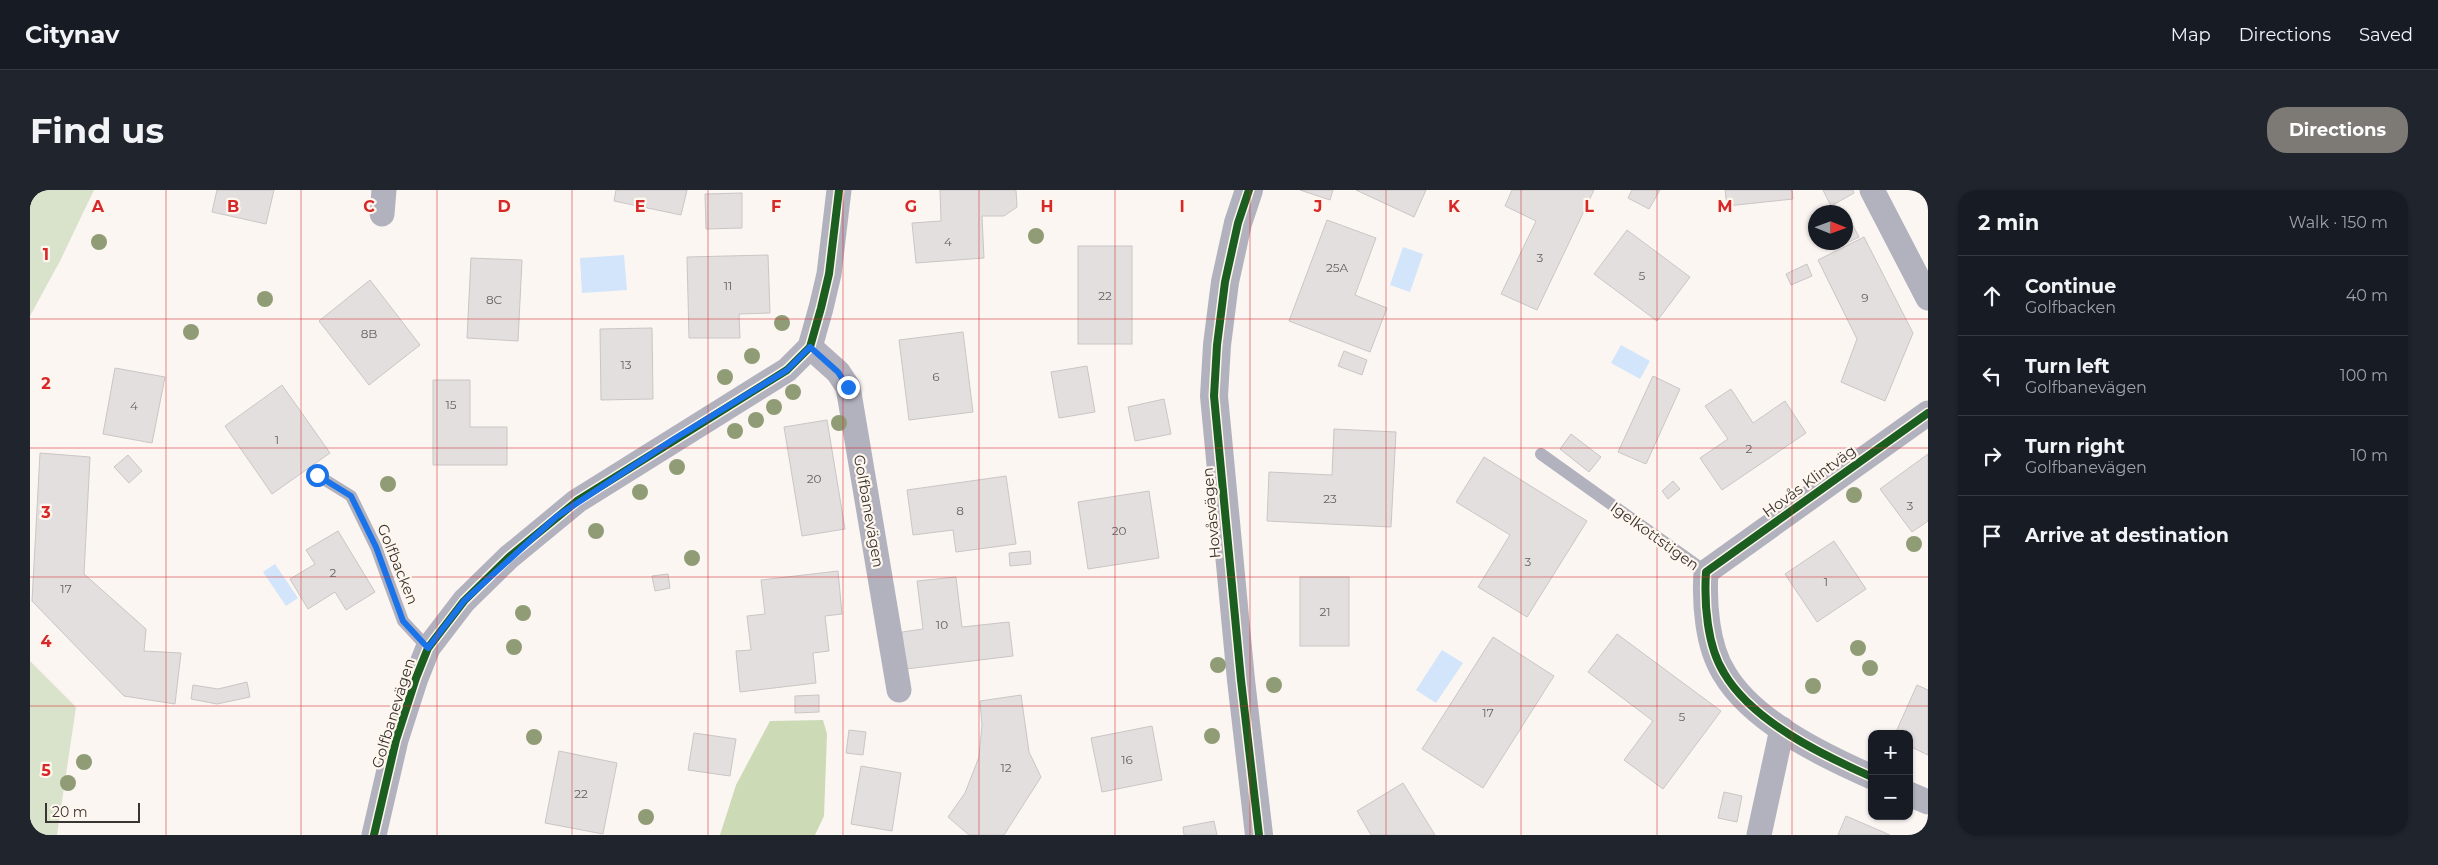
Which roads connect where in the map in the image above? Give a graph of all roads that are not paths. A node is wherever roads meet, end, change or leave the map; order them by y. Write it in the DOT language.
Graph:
graph roads {
  1 [pos="839,190"];
  2 [pos="1249,190"];
  3 [pos="1872,190"];
  4 [pos="1928,298"];
  5 [pos="810,347"];
  6 [pos="1928,412"];
  7 [pos="1541,454"];
  8 [pos="317,475"];
  9 [pos="1706,572"];
  10 [pos="428,648"];
  11 [pos="899,690"];
  12 [pos="1782,730"];
  13 [pos="1868,775"];
  14 [pos="1913,796"];
  15 [pos="1928,802"];
  16 [pos="374,835"];
  17 [pos="1259,835"];
  18 [pos="1759,835"];
  1 -- 5 [label="street"];
  2 -- 17 [label="street, Hovåsvägen"];
  3 -- 4 [label="street"];
  5 -- 10 [label="street, Golfbanevägen"];
  5 -- 11 [label="street, Golfbanevägen"];
  6 -- 9 [label="street, Hovås Klintväg"];
  7 -- 9 [label="lane, Igelkottstigen"];
  8 -- 10 [label="lane, Golfbacken"];
  9 -- 12 [label="street, Igelkottstigen"];
  10 -- 16 [label="street, Golfbanevägen"];
  12 -- 13 [label="street, Igelkottstigen"];
  12 -- 18 [label="street"];
  14 -- 15 [label="street"];
}
